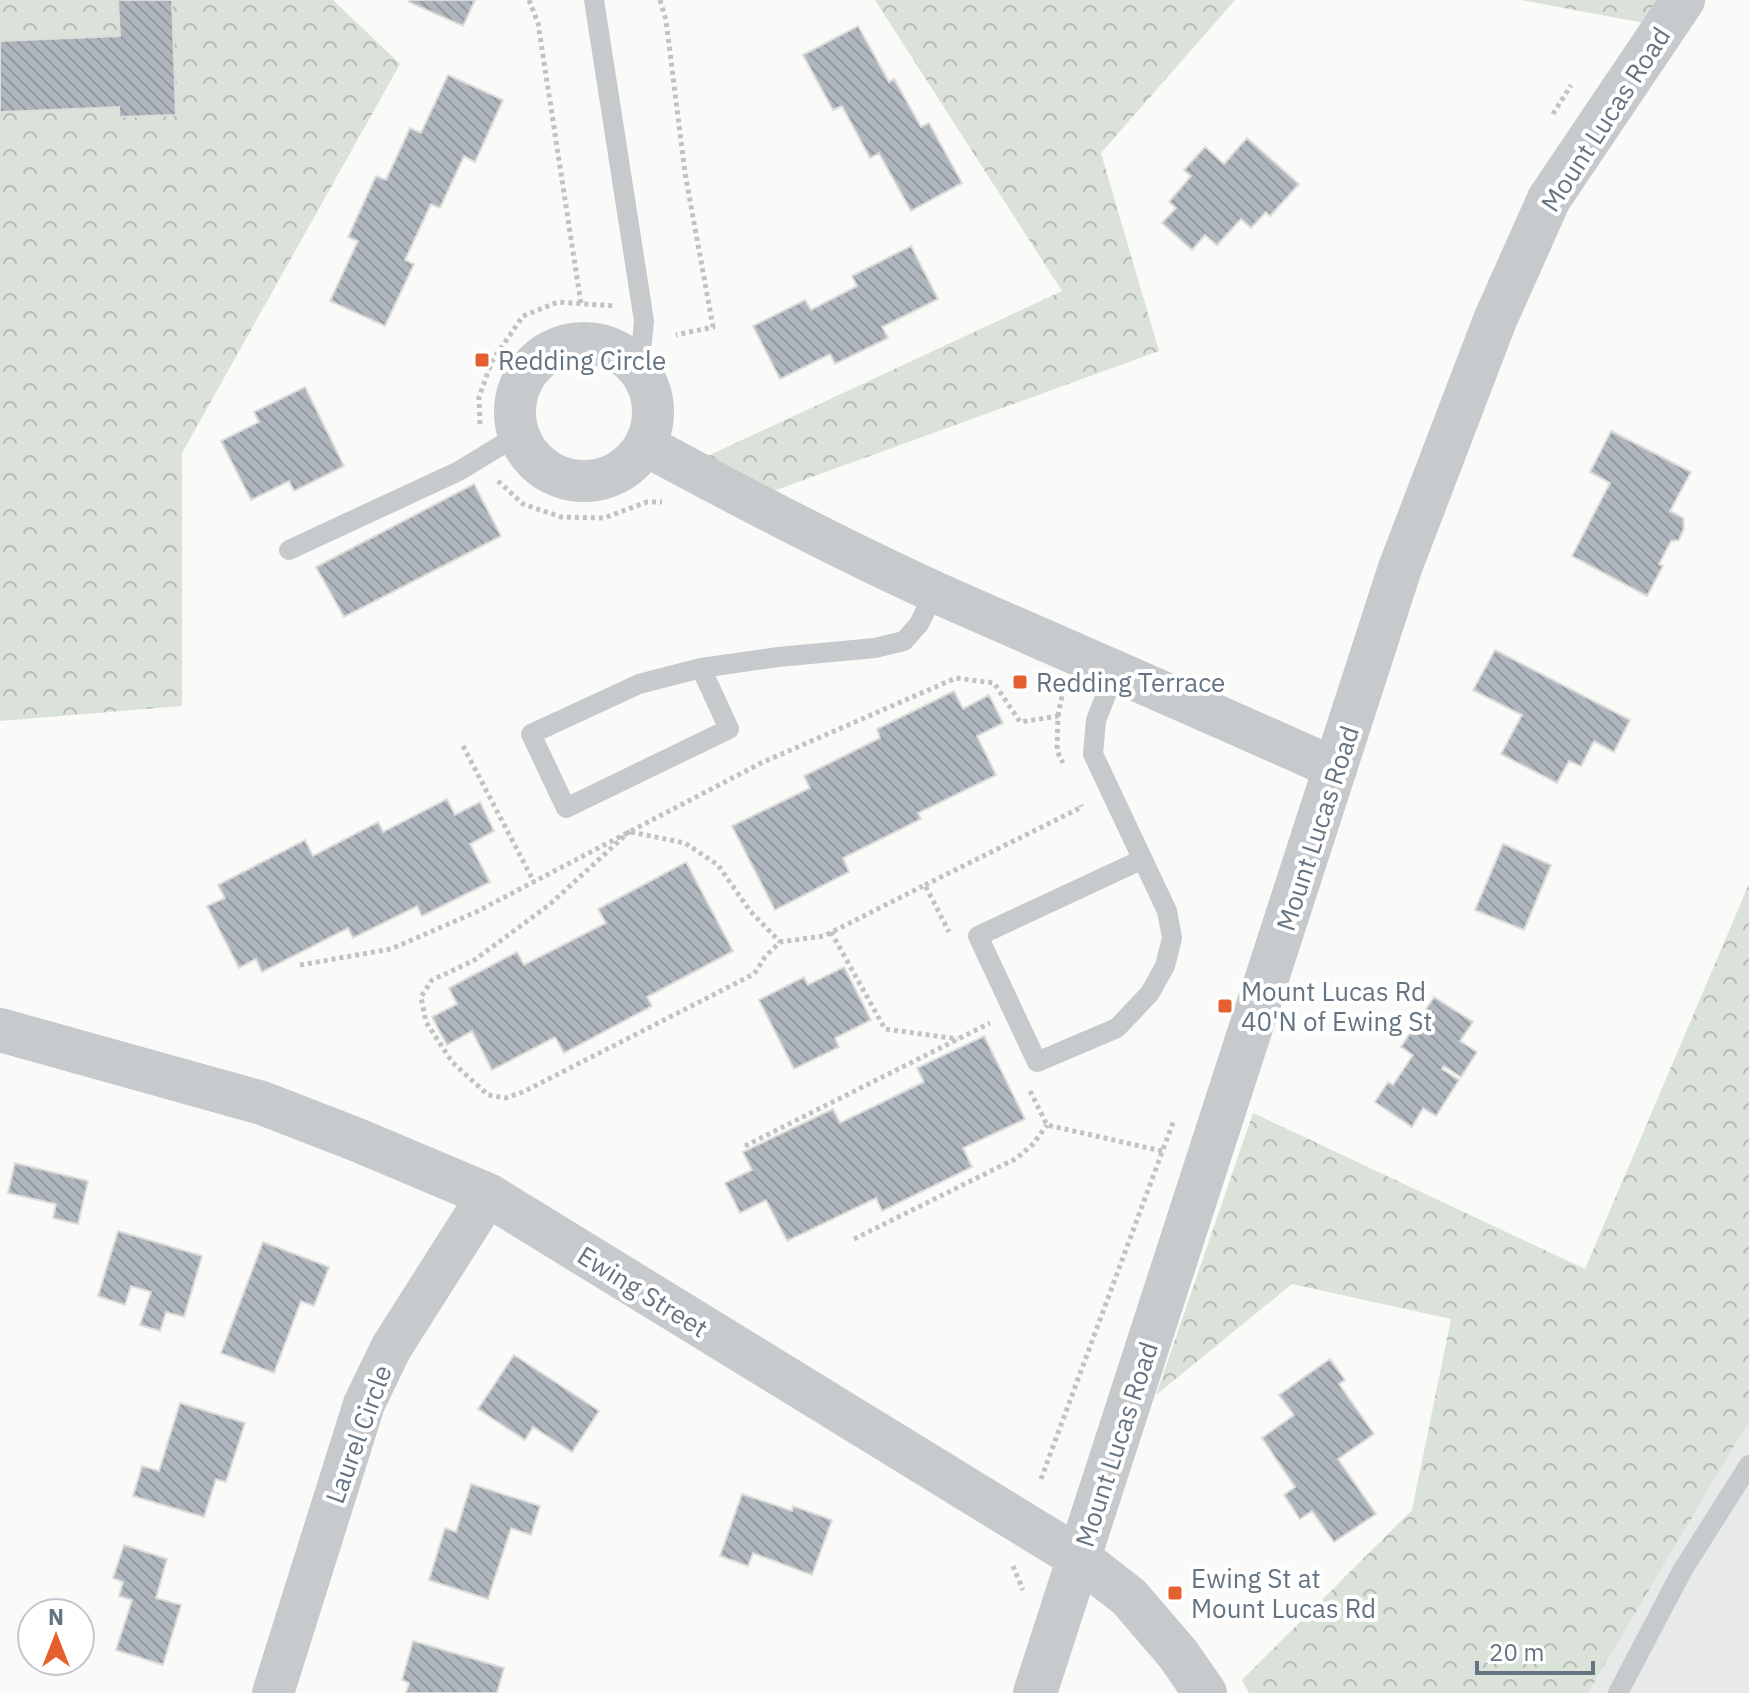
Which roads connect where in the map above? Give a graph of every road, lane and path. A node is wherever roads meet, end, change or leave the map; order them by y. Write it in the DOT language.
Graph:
graph roads {
  1 [pos="529,0"];
  2 [pos="594,0"];
  3 [pos="660,0"];
  4 [pos="1683,0"];
  5 [pos="581,304"];
  6 [pos="615,306"];
  7 [pos="676,335"];
  8 [pos="631,361"];
  9 [pos="499,430"];
  10 [pos="645,445"];
  11 [pos="495,479"];
  12 [pos="675,501"];
  13 [pos="289,550"];
  14 [pos="935,592"];
  15 [pos="701,668"];
  16 [pos="1116,670"];
  17 [pos="1065,683"];
  18 [pos="1058,716"];
  19 [pos="463,746"];
  20 [pos="1064,765"];
  21 [pos="1336,769"];
  22 [pos="1076,793"];
  23 [pos="630,831"];
  24 [pos="1141,860"];
  25 [pos="534,882"];
  26 [pos="925,885"];
  27 [pos="831,932"];
  28 [pos="953,940"];
  29 [pos="780,942"];
  30 [pos="300,965"];
  31 [pos="994,1021"];
  32 [pos="0,1030"];
  33 [pos="959,1039"];
  34 [pos="1027,1086"];
  35 [pos="1047,1125"];
  36 [pos="745,1146"];
  37 [pos="1162,1151"];
  38 [pos="488,1195"];
  39 [pos="854,1239"];
  40 [pos="1749,1465"];
  41 [pos="1079,1558"];
  42 [pos="1622,1691"];
  43 [pos="273,1693"];
  44 [pos="1035,1693"];
  45 [pos="1205,1693"];
  1 -- 5 [label="path"];
  2 -- 8 [label="lane"];
  3 -- 7 [label="path"];
  4 -- 21 [label="street, Mount Lucas Road"];
  5 -- 6 [label="path"];
  5 -- 9 [label="path"];
  8 -- 9 [label="street"];
  8 -- 10 [label="street"];
  9 -- 10 [label="street"];
  9 -- 13 [label="lane"];
  10 -- 14 [label="street"];
  11 -- 12 [label="path"];
  14 -- 15 [label="lane"];
  14 -- 16 [label="street"];
  15 -- 15 [label="lane"];
  16 -- 21 [label="street"];
  16 -- 24 [label="lane"];
  17 -- 18 [label="path"];
  18 -- 20 [label="path"];
  18 -- 23 [label="path"];
  19 -- 25 [label="path"];
  21 -- 41 [label="street, Mount Lucas Road"];
  22 -- 26 [label="path"];
  23 -- 25 [label="path"];
  23 -- 29 [label="path"];
  23 -- 29 [label="path"];
  24 -- 24 [label="lane"];
  25 -- 30 [label="path"];
  26 -- 27 [label="path"];
  26 -- 28 [label="path"];
  27 -- 29 [label="path"];
  27 -- 33 [label="path"];
  31 -- 33 [label="path"];
  32 -- 38 [label="street, Ewing Street"];
  33 -- 36 [label="path"];
  34 -- 35 [label="path"];
  35 -- 37 [label="path"];
  35 -- 39 [label="path"];
  38 -- 41 [label="street, Ewing Street"];
  38 -- 43 [label="street, Laurel Circle"];
  40 -- 42 [label="lane"];
  41 -- 44 [label="street, Mount Lucas Road"];
  41 -- 45 [label="street, Ewing Street"];
}
